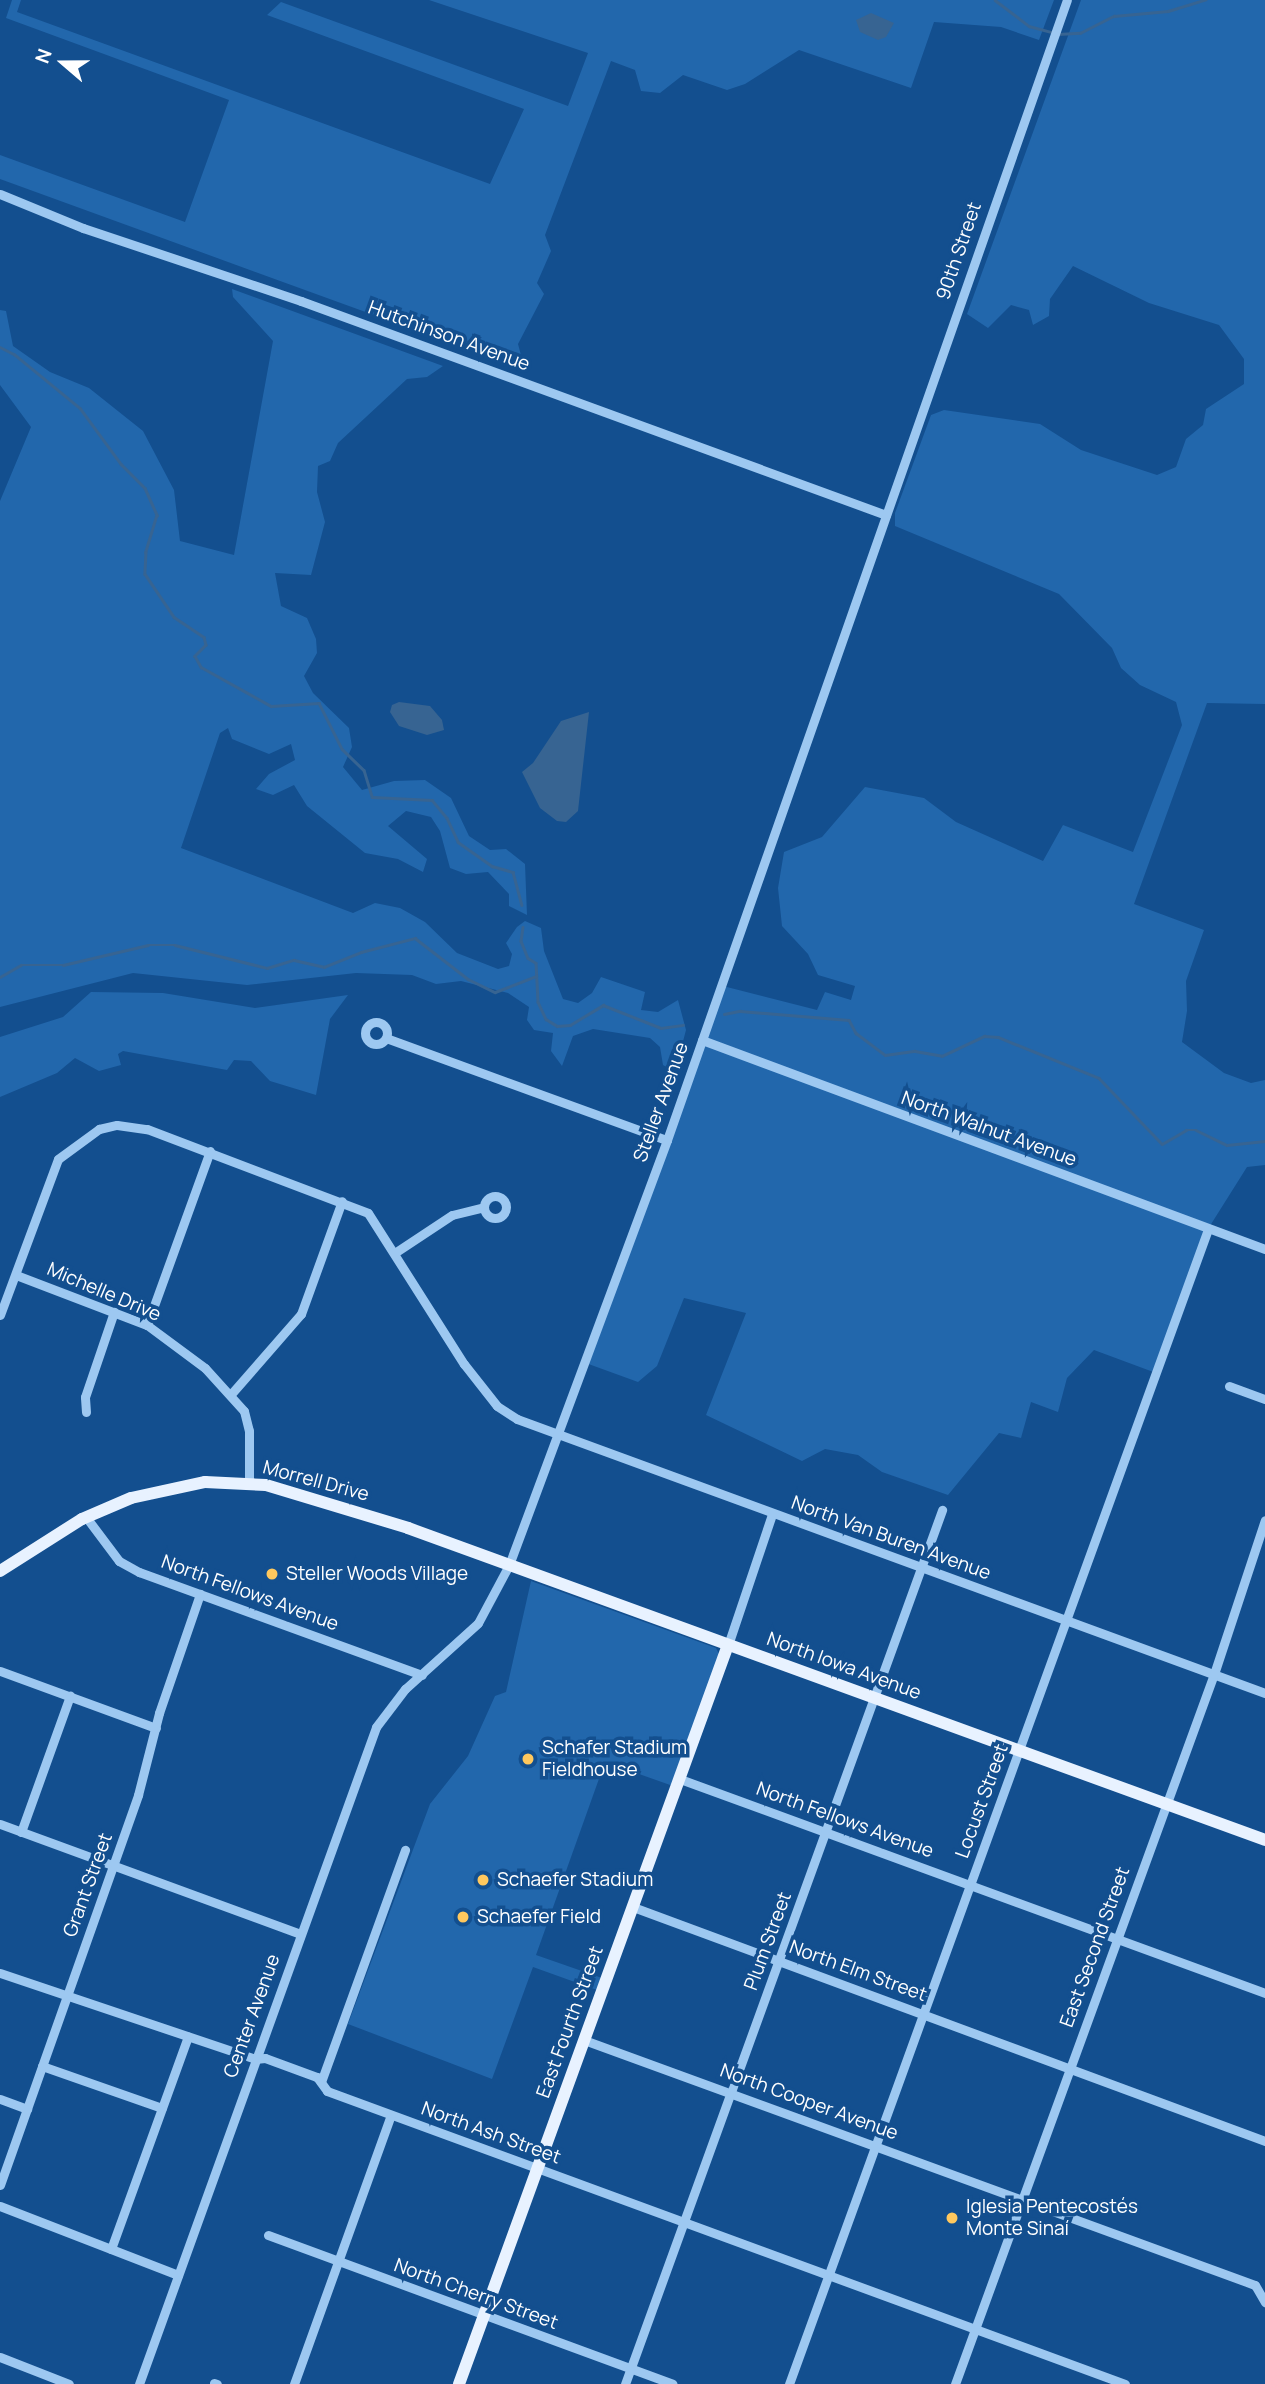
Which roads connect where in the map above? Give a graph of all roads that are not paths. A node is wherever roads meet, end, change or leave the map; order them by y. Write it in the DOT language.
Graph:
graph roads {
  1 [pos="1067,0"];
  2 [pos="0,194"];
  3 [pos="886,515"];
  4 [pos="386,1038"];
  5 [pos="702,1040"];
  6 [pos="667,1140"];
  7 [pos="211,1151"];
  8 [pos="342,1201"];
  9 [pos="484,1207"];
  10 [pos="1208,1229"];
  11 [pos="1265,1249"];
  12 [pos="396,1252"];
  13 [pos="16,1275"];
  14 [pos="114,1312"];
  15 [pos="0,1315"];
  16 [pos="147,1325"];
  17 [pos="1229,1386"];
  18 [pos="232,1394"];
  19 [pos="1265,1399"];
  20 [pos="86,1412"];
  21 [pos="556,1436"];
  22 [pos="249,1483"];
  23 [pos="942,1510"];
  24 [pos="772,1514"];
  25 [pos="86,1517"];
  26 [pos="1265,1520"];
  27 [pos="1261,1546"];
  28 [pos="509,1565"];
  29 [pos="921,1568"];
  30 [pos="0,1571"];
  31 [pos="200,1594"];
  32 [pos="1066,1620"];
  33 [pos="728,1645"];
  34 [pos="0,1671"];
  35 [pos="1214,1674"];
  36 [pos="422,1675"];
  37 [pos="1265,1693"];
  38 [pos="70,1696"];
  39 [pos="874,1698"];
  40 [pos="156,1728"];
  41 [pos="1019,1751"];
  42 [pos="680,1779"];
  43 [pos="1166,1804"];
  44 [pos="0,1824"];
  45 [pos="21,1832"];
  46 [pos="826,1832"];
  47 [pos="1265,1840"];
  48 [pos="405,1850"];
  49 [pos="113,1867"];
  50 [pos="971,1884"];
  51 [pos="633,1907"];
  52 [pos="300,1934"];
  53 [pos="1116,1937"];
  54 [pos="779,1961"];
  55 [pos="0,1973"];
  56 [pos="1265,1993"];
  57 [pos="67,1997"];
  58 [pos="924,2014"];
  59 [pos="188,2036"];
  60 [pos="584,2040"];
  61 [pos="255,2059"];
  62 [pos="42,2066"];
  63 [pos="1071,2067"];
  64 [pos="321,2082"];
  65 [pos="731,2092"];
  66 [pos="0,2099"];
  67 [pos="162,2108"];
  68 [pos="27,2109"];
  69 [pos="391,2115"];
  70 [pos="1265,2141"];
  71 [pos="876,2145"];
  72 [pos="537,2169"];
  73 [pos="0,2185"];
  74 [pos="1022,2199"];
  75 [pos="0,2206"];
  76 [pos="684,2223"];
  77 [pos="268,2235"];
  78 [pos="111,2249"];
  79 [pos="338,2261"];
  80 [pos="178,2275"];
  81 [pos="829,2276"];
  82 [pos="1265,2302"];
  83 [pos="484,2315"];
  84 [pos="975,2330"];
  85 [pos="0,2357"];
  86 [pos="631,2369"];
  87 [pos="69,2384"];
  88 [pos="139,2384"];
  89 [pos="293,2384"];
  90 [pos="459,2384"];
  91 [pos="625,2384"];
  92 [pos="672,2384"];
  93 [pos="789,2384"];
  94 [pos="955,2384"];
  95 [pos="1125,2384"];
  1 -- 3 [label="street, 90th Street"];
  2 -- 3 [label="street, Hutchinson Avenue"];
  3 -- 5 [label="street, Steller Avenue"];
  4 -- 6 [label="street"];
  5 -- 6 [label="street, Steller Avenue"];
  5 -- 10 [label="street, North Walnut Avenue"];
  6 -- 21 [label="street, Steller Avenue"];
  7 -- 8 [label="street, North Van Buren Avenue"];
  7 -- 13 [label="street, North Van Buren Avenue"];
  7 -- 16 [label="street"];
  8 -- 12 [label="street, North Van Buren Avenue"];
  8 -- 18 [label="street"];
  9 -- 12 [label="street"];
  10 -- 11 [label="street, North Walnut Avenue"];
  10 -- 32 [label="street, Locust Street"];
  12 -- 21 [label="street, North Van Buren Avenue"];
  13 -- 14 [label="street, Michelle Drive"];
  13 -- 15 [label="street"];
  14 -- 16 [label="street, Michelle Drive"];
  14 -- 20 [label="street"];
  16 -- 18 [label="street, Michelle Drive"];
  17 -- 19 [label="street"];
  18 -- 22 [label="street, Michelle Drive"];
  21 -- 24 [label="street, North Van Buren Avenue"];
  21 -- 28 [label="street, Steller Avenue"];
  22 -- 25 [label="main road, Morrell Drive"];
  22 -- 28 [label="main road, Morrell Drive"];
  23 -- 29 [label="street, Plum Street"];
  24 -- 29 [label="street, North Van Buren Avenue"];
  24 -- 33 [label="street, East Fourth Street"];
  25 -- 30 [label="main road, Morrell Drive"];
  25 -- 31 [label="street, North Fellows Avenue"];
  26 -- 27 [label="street, East Second Street"];
  27 -- 35 [label="street, East Second Street"];
  28 -- 33 [label="main road, North Iowa Avenue"];
  28 -- 36 [label="street, Steller Avenue"];
  29 -- 32 [label="street, North Van Buren Avenue"];
  29 -- 39 [label="street, Plum Street"];
  31 -- 36 [label="street, North Fellows Avenue"];
  31 -- 40 [label="street, Grant Street"];
  32 -- 35 [label="street, North Van Buren Avenue"];
  32 -- 41 [label="street, Locust Street"];
  33 -- 39 [label="main road, North Iowa Avenue"];
  33 -- 42 [label="main road, East Fourth Street"];
  34 -- 38 [label="street"];
  35 -- 37 [label="street, North Van Buren Avenue"];
  35 -- 43 [label="street, East Second Street"];
  36 -- 52 [label="street, Center Avenue"];
  38 -- 40 [label="street"];
  38 -- 45 [label="street"];
  39 -- 41 [label="main road, North Iowa Avenue"];
  39 -- 46 [label="street, Plum Street"];
  40 -- 49 [label="street, Grant Street"];
  41 -- 43 [label="main road, North Iowa Avenue"];
  41 -- 50 [label="street, Locust Street"];
  42 -- 46 [label="street, North Fellows Avenue"];
  42 -- 51 [label="main road, East Fourth Street"];
  43 -- 47 [label="main road, North Iowa Avenue"];
  43 -- 53 [label="street, East Second Street"];
  44 -- 45 [label="street"];
  45 -- 49 [label="street"];
  46 -- 50 [label="street, North Fellows Avenue"];
  46 -- 54 [label="street, Plum Street"];
  48 -- 64 [label="street"];
  49 -- 52 [label="street"];
  49 -- 57 [label="street, Grant Street"];
  50 -- 53 [label="street, North Fellows Avenue"];
  50 -- 58 [label="street, Locust Street"];
  51 -- 54 [label="street, North Elm Street"];
  51 -- 60 [label="main road, East Fourth Street"];
  52 -- 61 [label="street, Center Avenue"];
  53 -- 56 [label="street, North Fellows Avenue"];
  53 -- 63 [label="street, East Second Street"];
  54 -- 58 [label="street, North Elm Street"];
  54 -- 65 [label="street, Plum Street"];
  55 -- 57 [label="street, North Ash Street"];
  57 -- 59 [label="street, North Ash Street"];
  57 -- 62 [label="street, Grant Street"];
  58 -- 63 [label="street, North Elm Street"];
  58 -- 71 [label="street, Locust Street"];
  59 -- 61 [label="street, North Ash Street"];
  59 -- 67 [label="street"];
  60 -- 65 [label="street, North Cooper Avenue"];
  60 -- 72 [label="main road, East Fourth Street"];
  61 -- 64 [label="street, North Ash Street"];
  61 -- 80 [label="street, Center Avenue"];
  62 -- 67 [label="street"];
  62 -- 68 [label="street, Grant Street"];
  63 -- 70 [label="street, North Elm Street"];
  63 -- 74 [label="street, East Second Street"];
  64 -- 69 [label="street, North Ash Street"];
  65 -- 71 [label="street, North Cooper Avenue"];
  65 -- 76 [label="street, Plum Street"];
  66 -- 68 [label="street"];
  67 -- 78 [label="street"];
  68 -- 73 [label="street, Grant Street"];
  69 -- 72 [label="street, North Ash Street"];
  69 -- 79 [label="street"];
  71 -- 74 [label="street, North Cooper Avenue"];
  71 -- 81 [label="street, Locust Street"];
  72 -- 76 [label="street, North Ash Street"];
  72 -- 83 [label="main road, East Fourth Street"];
  74 -- 82 [label="street, North Cooper Avenue"];
  74 -- 84 [label="street, East Second Street"];
  75 -- 78 [label="street"];
  76 -- 81 [label="street, North Ash Street"];
  76 -- 86 [label="street, Plum Street"];
  77 -- 79 [label="street, North Cherry Street"];
  78 -- 80 [label="street"];
  79 -- 83 [label="street, North Cherry Street"];
  79 -- 89 [label="street"];
  80 -- 88 [label="street, Center Avenue"];
  81 -- 84 [label="street, North Ash Street"];
  81 -- 93 [label="street, Locust Street"];
  83 -- 86 [label="street, North Cherry Street"];
  83 -- 90 [label="main road, East Fourth Street"];
  84 -- 94 [label="street, East Second Street"];
  84 -- 95 [label="street, North Ash Street"];
  85 -- 87 [label="street"];
  86 -- 91 [label="street, Plum Street"];
  86 -- 92 [label="street, North Cherry Street"];
}
